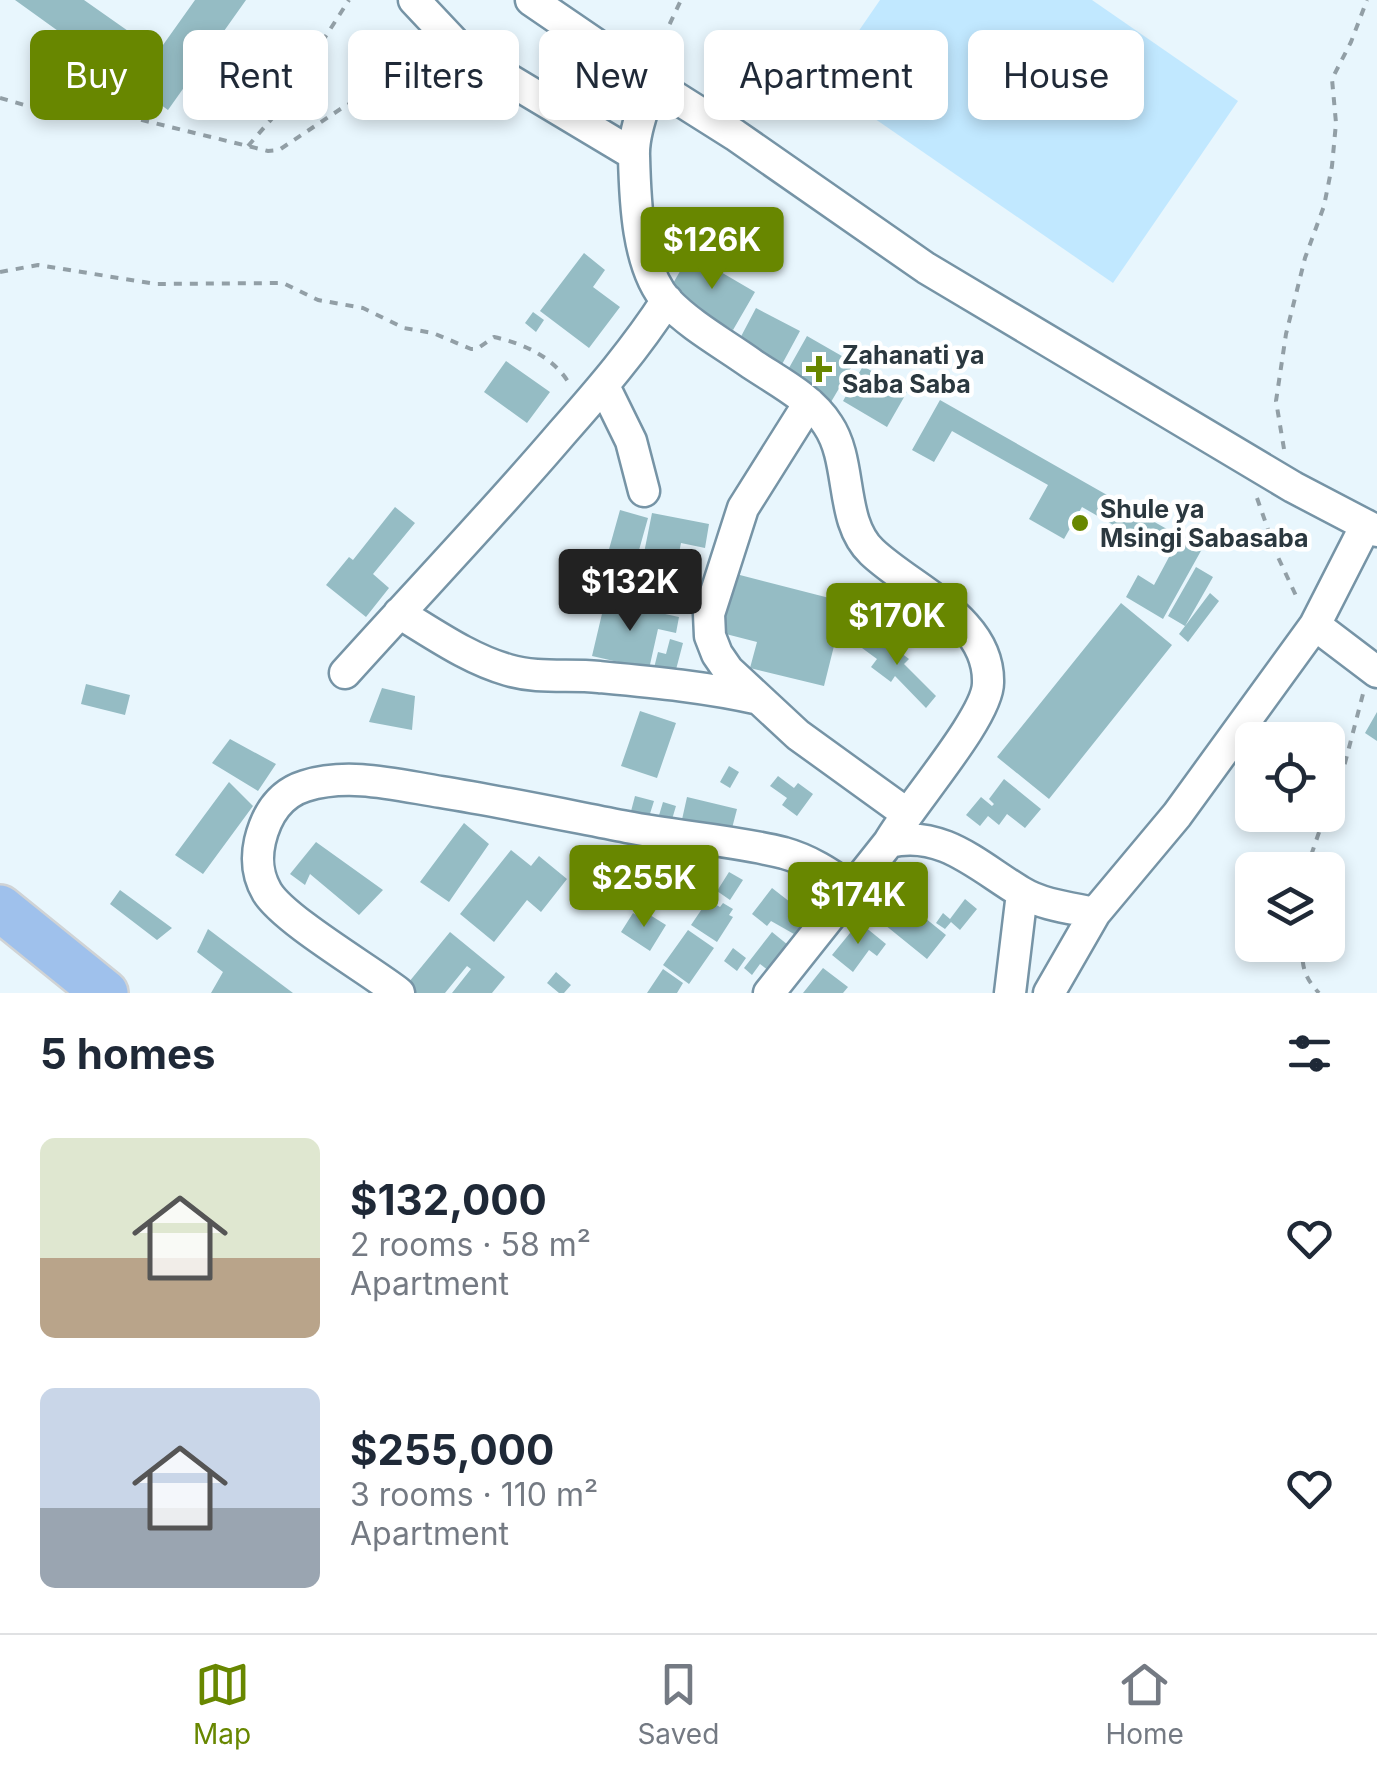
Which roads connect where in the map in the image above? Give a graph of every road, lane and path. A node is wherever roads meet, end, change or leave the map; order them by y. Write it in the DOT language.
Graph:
graph roads {
  1 [pos="349,0"];
  2 [pos="414,0"];
  3 [pos="531,0"];
  4 [pos="681,0"];
  5 [pos="1367,0"];
  6 [pos="440,30"];
  7 [pos="575,30"];
  8 [pos="667,30"];
  9 [pos="519,86"];
  10 [pos="0,98"];
  11 [pos="684,103"];
  12 [pos="348,105"];
  13 [pos="641,120"];
  14 [pos="248,146"];
  15 [pos="633,154"];
  16 [pos="0,272"];
  17 [pos="667,300"];
  18 [pos="604,386"];
  19 [pos="810,403"];
  20 [pos="583,410"];
  21 [pos="1242,457"];
  22 [pos="1293,487"];
  23 [pos="644,492"];
  24 [pos="1372,528"];
  25 [pos="399,613"];
  26 [pos="1315,625"];
  27 [pos="1374,670"];
  28 [pos="344,673"];
  29 [pos="762,700"];
  30 [pos="1345,765"];
  31 [pos="906,813"];
  32 [pos="888,842"];
  33 [pos="850,888"];
  34 [pos="1022,893"];
  35 [pos="0,908"];
  36 [pos="1095,913"];
  37 [pos="1302,962"];
  38 [pos="105,993"];
  39 [pos="398,993"];
  40 [pos="769,993"];
  41 [pos="1010,993"];
  42 [pos="1048,993"];
  43 [pos="1319,993"];
  1 -- 14 [label="path"];
  2 -- 6 [label="street"];
  3 -- 7 [label="street"];
  4 -- 8 [label="path"];
  5 -- 22 [label="path"];
  9 -- 15 [label="street"];
  10 -- 14 [label="path"];
  11 -- 21 [label="street"];
  12 -- 14 [label="path"];
  13 -- 15 [label="street"];
  15 -- 17 [label="street"];
  16 -- 20 [label="path"];
  17 -- 18 [label="street"];
  17 -- 19 [label="street"];
  18 -- 20 [label="street"];
  18 -- 23 [label="street"];
  19 -- 29 [label="street"];
  19 -- 31 [label="street"];
  20 -- 25 [label="street"];
  21 -- 22 [label="street"];
  21 -- 26 [label="path"];
  22 -- 24 [label="street"];
  24 -- 26 [label="street"];
  25 -- 28 [label="street"];
  25 -- 29 [label="street"];
  26 -- 27 [label="street"];
  26 -- 36 [label="street"];
  27 -- 30 [label="path"];
  29 -- 31 [label="street"];
  31 -- 32 [label="street"];
  32 -- 33 [label="street"];
  32 -- 34 [label="street"];
  33 -- 39 [label="street"];
  33 -- 40 [label="street"];
  34 -- 36 [label="street"];
  34 -- 41 [label="street"];
  35 -- 38 [label="highway"];
  36 -- 42 [label="street"];
  37 -- 43 [label="path"];
}
